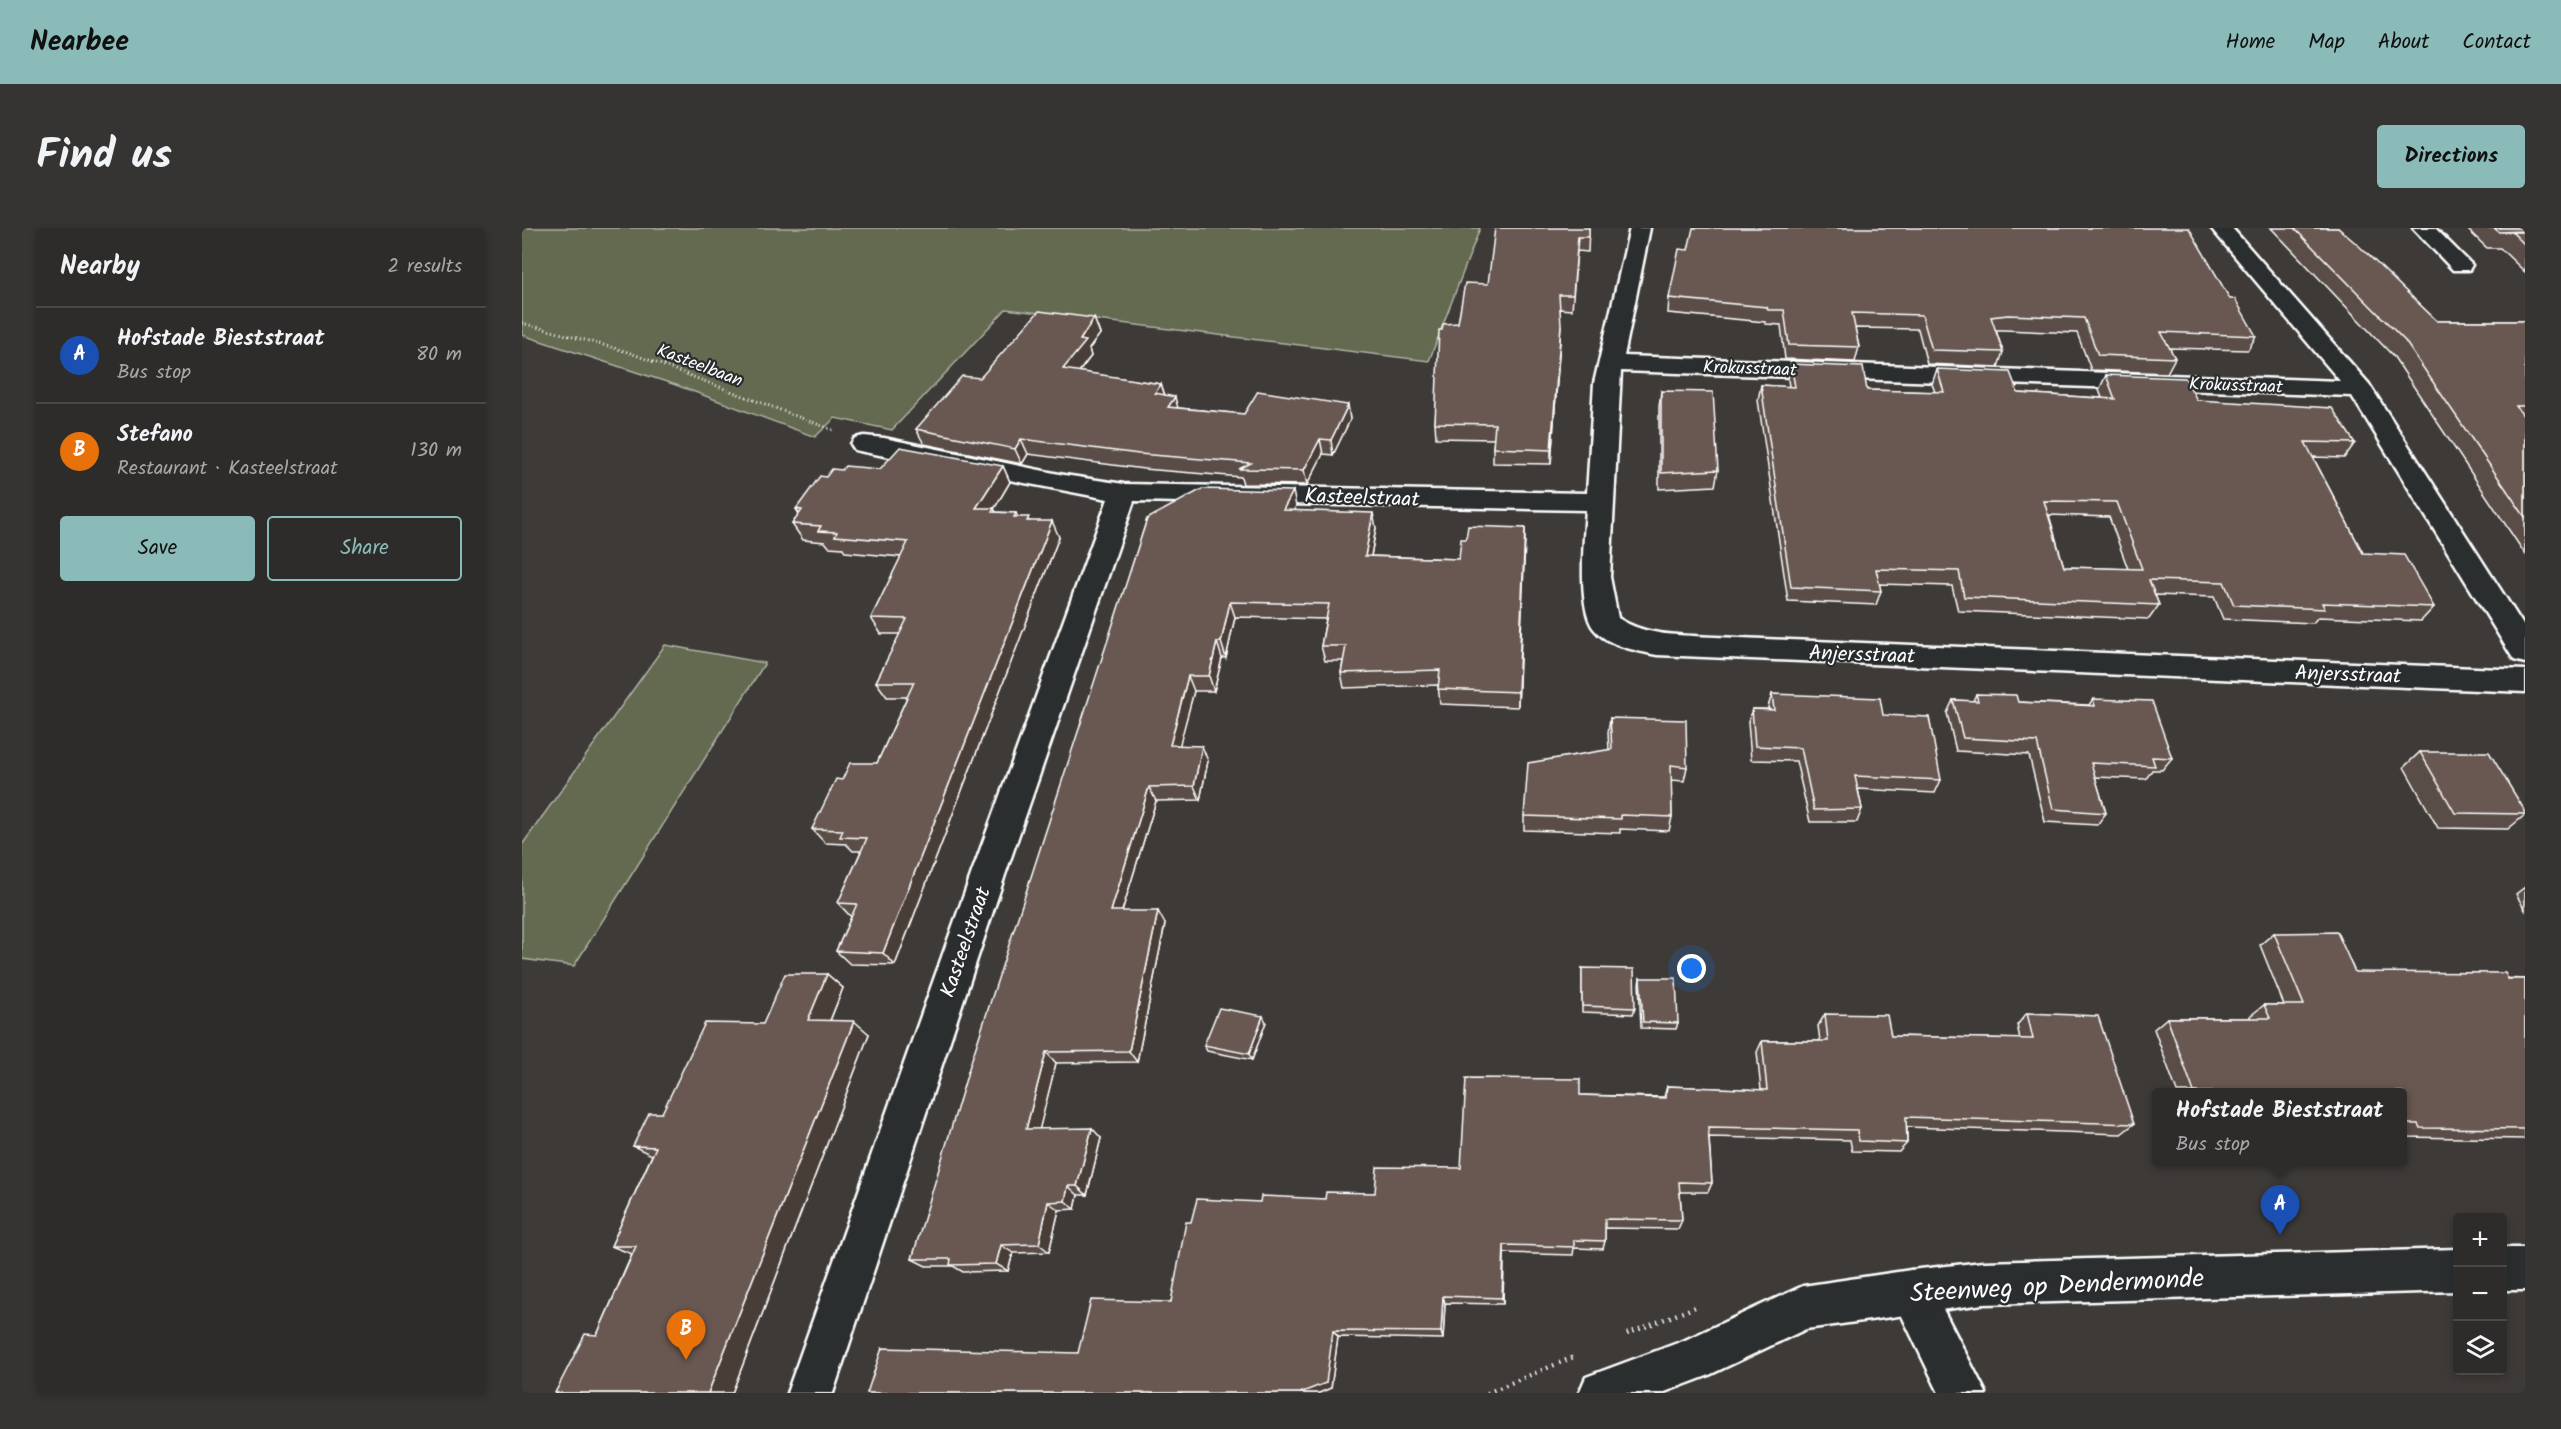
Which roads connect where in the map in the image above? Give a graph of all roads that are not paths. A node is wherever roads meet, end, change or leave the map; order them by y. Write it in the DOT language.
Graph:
graph roads {
  1 [pos="1640,228"];
  2 [pos="2221,228"];
  3 [pos="2424,228"];
  4 [pos="2461,265"];
  5 [pos="1609,363"];
  6 [pos="2360,389"];
  7 [pos="864,444"];
  8 [pos="1124,493"];
  9 [pos="1600,502"];
  10 [pos="2525,652"];
  11 [pos="2525,681"];
  12 [pos="2507,1269"];
  13 [pos="2525,1269"];
  14 [pos="2453,1270"];
  15 [pos="1911,1291"];
  16 [pos="810,1393"];
  17 [pos="1602,1393"];
  18 [pos="1963,1393"];
  1 -- 5 [label="street, Anjersstraat"];
  2 -- 6 [label="street"];
  3 -- 4 [label="street"];
  5 -- 6 [label="street, Krokusstraat"];
  5 -- 9 [label="street, Anjersstraat"];
  6 -- 10 [label="street"];
  7 -- 8 [label="street, Kasteelstraat"];
  8 -- 9 [label="street, Kasteelstraat"];
  8 -- 16 [label="street, Kasteelstraat"];
  9 -- 11 [label="street, Anjersstraat"];
  12 -- 13 [label="street"];
  14 -- 15 [label="street, Steenweg op Dendermonde"];
  15 -- 17 [label="street, Steenweg op Dendermonde"];
  15 -- 18 [label="street"];
}
